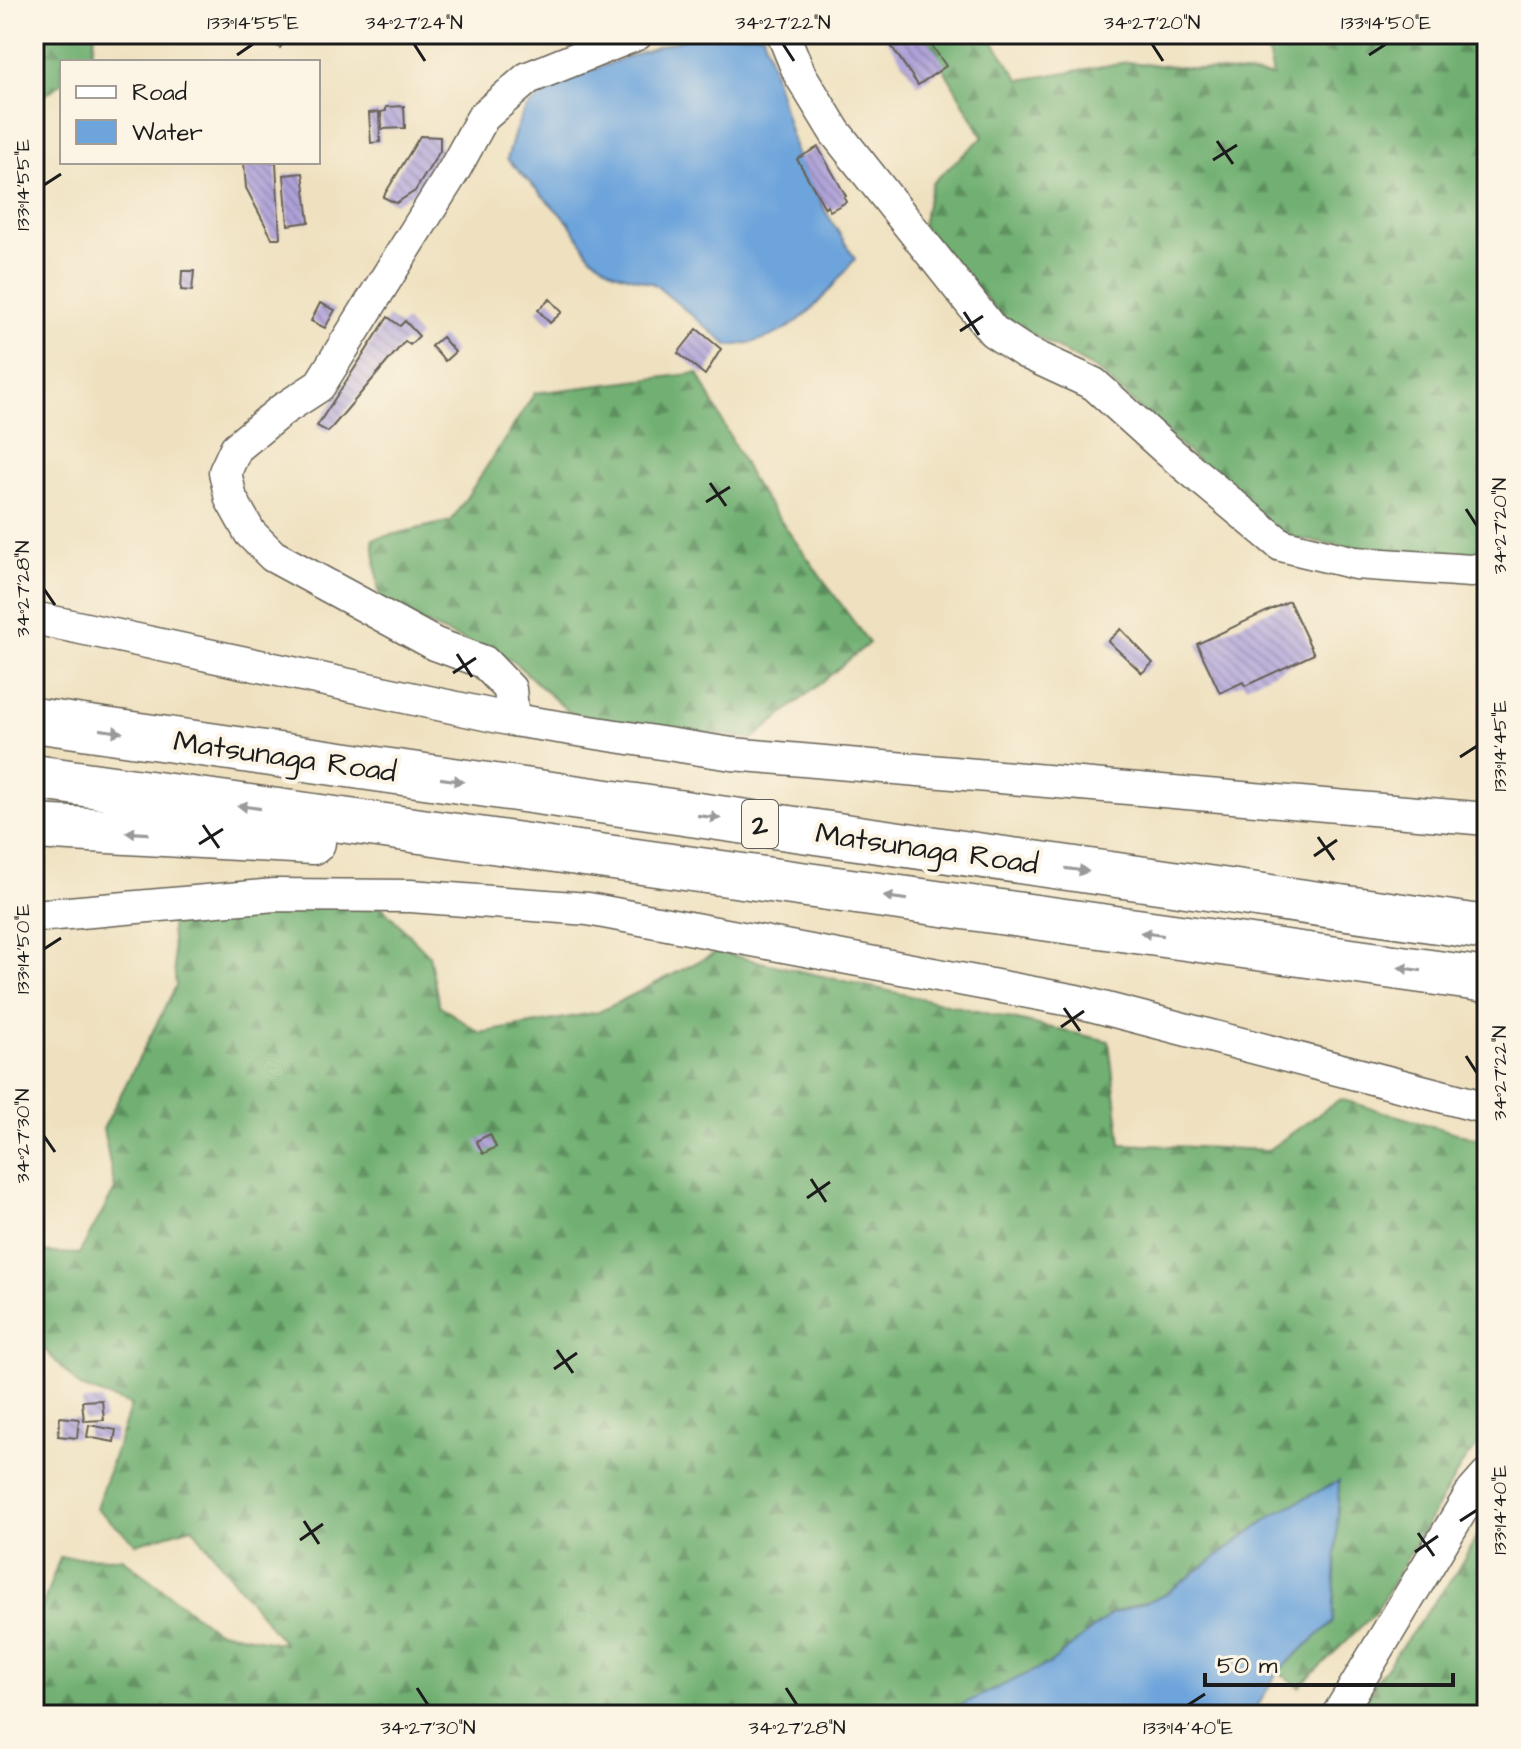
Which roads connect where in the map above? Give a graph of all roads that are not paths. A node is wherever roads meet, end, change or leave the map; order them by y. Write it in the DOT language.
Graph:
graph roads {
  1 [pos="637,34"];
  2 [pos="783,34"];
  3 [pos="1487,568"];
  4 [pos="34,618"];
  5 [pos="34,720"];
  6 [pos="513,720"];
  7 [pos="34,777"];
  8 [pos="1487,819"];
  9 [pos="34,827"];
  10 [pos="607,858"];
  11 [pos="34,916"];
  12 [pos="1487,928"];
  13 [pos="1487,980"];
  14 [pos="1487,1108"];
  15 [pos="1487,1476"];
  16 [pos="1338,1715"];
  1 -- 6 [label="street"];
  2 -- 3 [label="street"];
  4 -- 6 [label="street"];
  5 -- 12 [label="highway, Matsunaga Road / 2, one-way"];
  6 -- 8 [label="street"];
  10 -- 7 [label="highway, Matsunaga Road / 2, one-way"];
  10 -- 9 [label="highway, one-way"];
  13 -- 10 [label="highway, Matsunaga Road / 2, one-way"];
  11 -- 14 [label="street"];
  15 -- 16 [label="street"];
}
